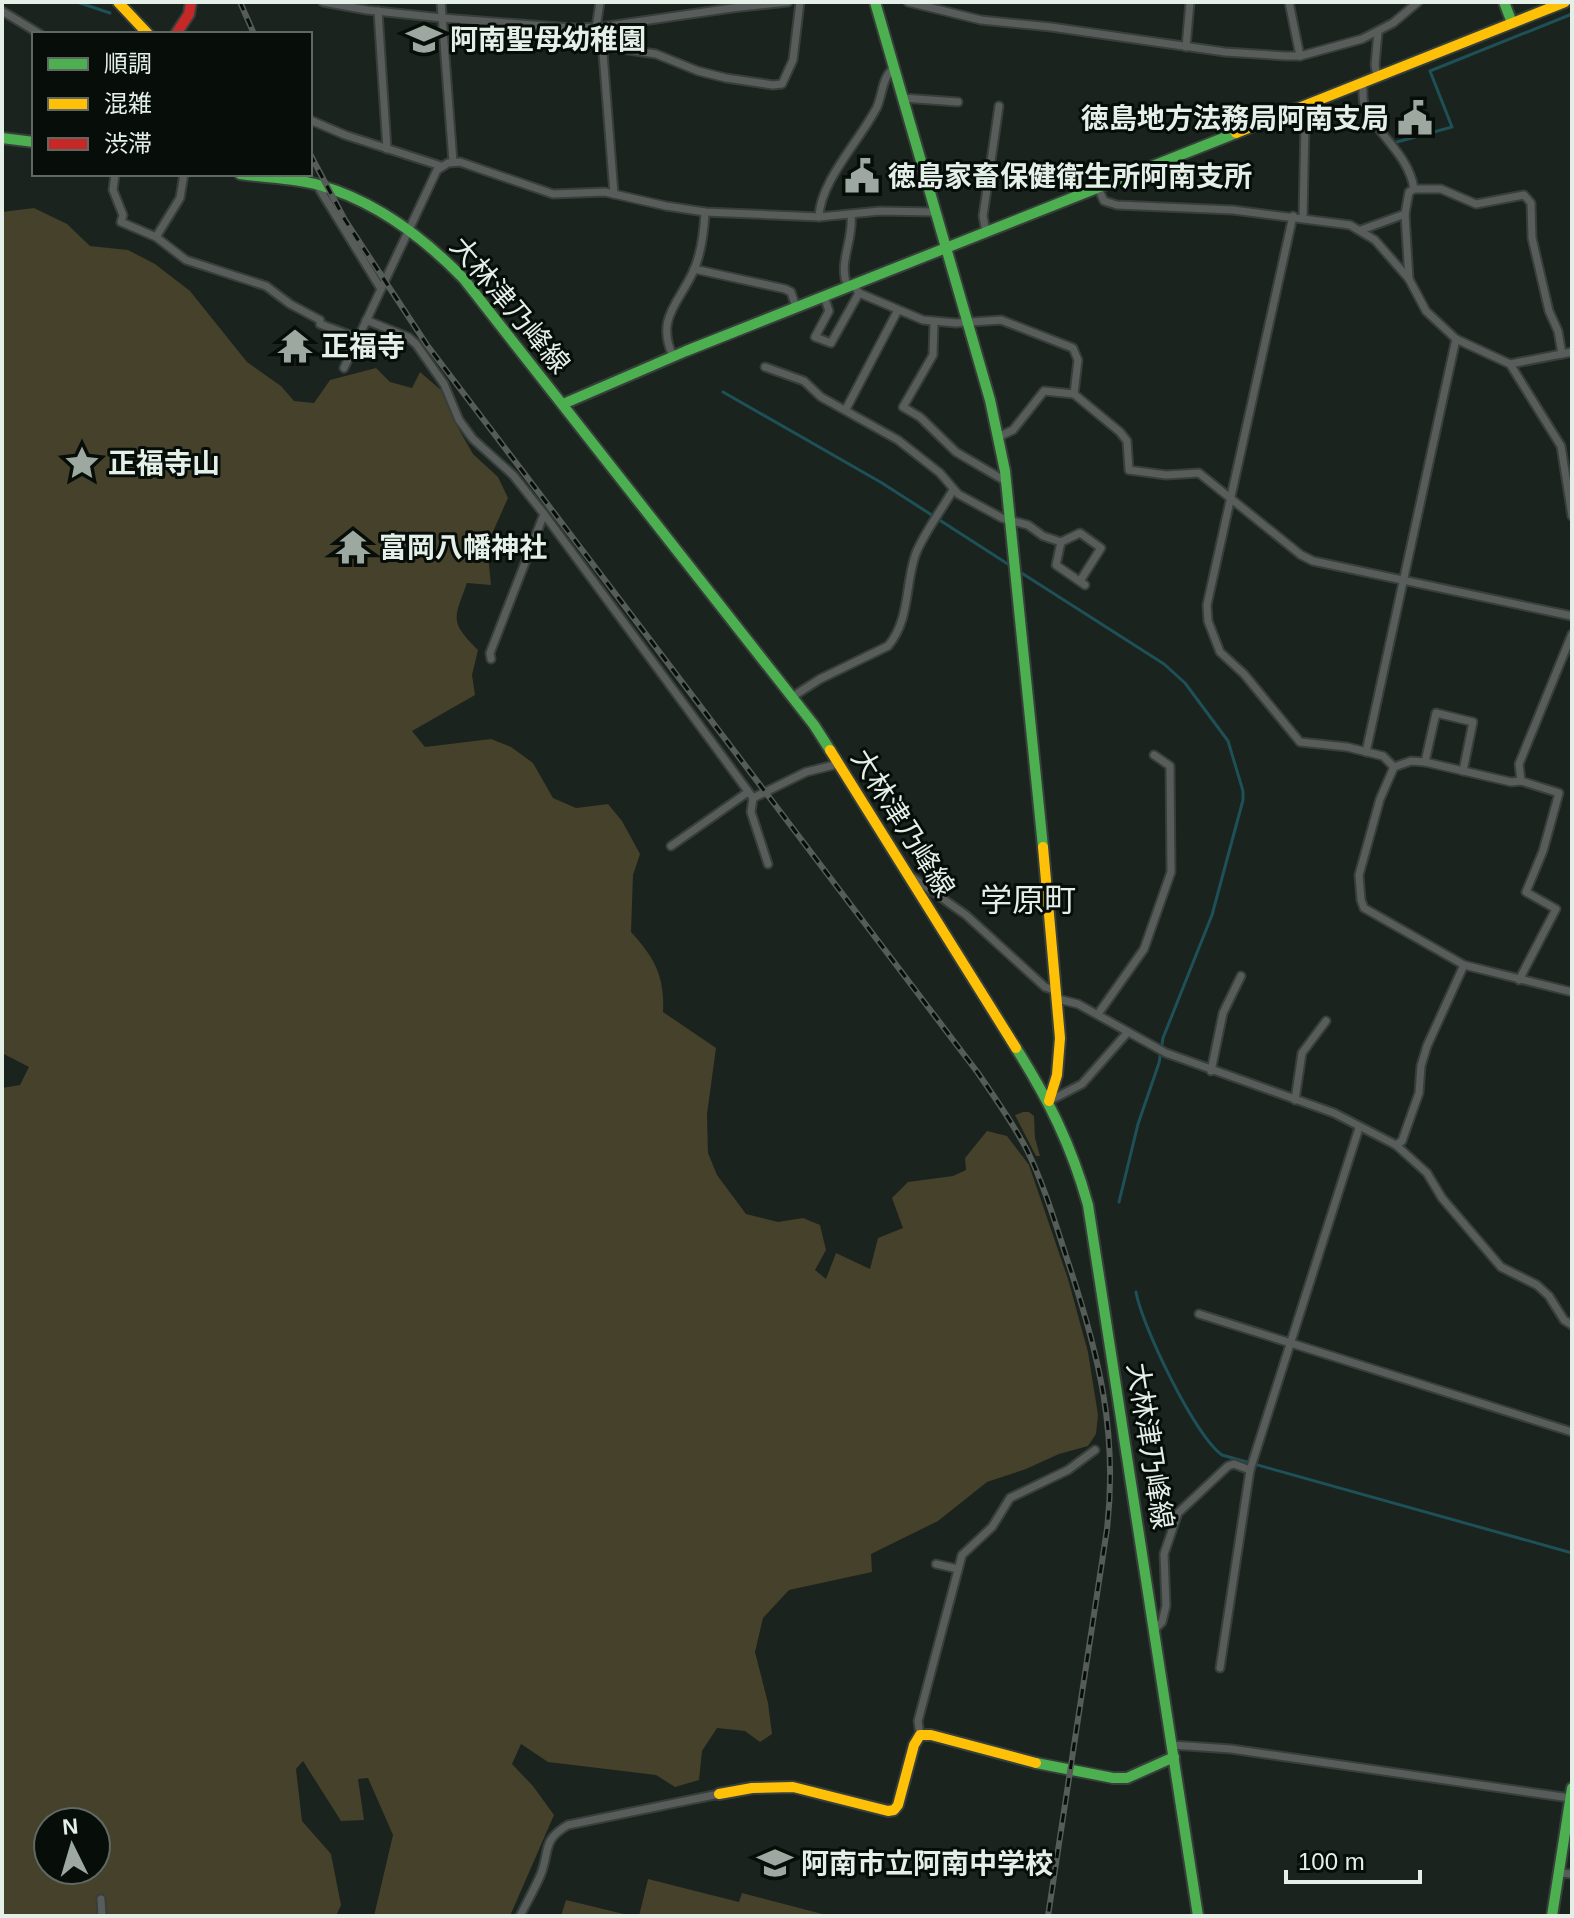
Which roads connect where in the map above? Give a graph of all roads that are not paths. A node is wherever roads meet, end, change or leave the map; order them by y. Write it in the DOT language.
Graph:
graph roads {
  1 [pos="118,2"];
  2 [pos="191,2"];
  3 [pos="323,2"];
  4 [pos="441,2"];
  5 [pos="600,2"];
  6 [pos="788,2"];
  7 [pos="800,2"];
  8 [pos="875,2"];
  9 [pos="908,2"];
  10 [pos="1190,2"];
  11 [pos="1289,2"];
  12 [pos="1418,2"];
  13 [pos="1504,2"];
  14 [pos="1565,2"];
  15 [pos="367,6"];
  16 [pos="2,11"];
  17 [pos="378,11"];
  18 [pos="442,18"];
  19 [pos="1512,23"];
  20 [pos="599,28"];
  21 [pos="37,32"];
  22 [pos="146,32"];
  23 [pos="177,32"];
  24 [pos="1378,32"];
  25 [pos="602,46"];
  26 [pos="1186,47"];
  27 [pos="1300,56"];
  28 [pos="894,68"];
  29 [pos="1377,76"];
  30 [pos="1363,82"];
  31 [pos="903,98"];
  32 [pos="958,102"];
  33 [pos="999,106"];
  34 [pos="1301,106"];
  35 [pos="312,121"];
  36 [pos="2,138"];
  37 [pos="32,142"];
  38 [pos="387,149"];
  39 [pos="453,162"];
  40 [pos="441,166"];
  41 [pos="115,176"];
  42 [pos="184,176"];
  43 [pos="254,176"];
  44 [pos="302,176"];
  45 [pos="317,185"];
  46 [pos="1098,188"];
  47 [pos="1414,189"];
  48 [pos="614,194"];
  49 [pos="705,212"];
  50 [pos="935,212"];
  51 [pos="1405,214"];
  52 [pos="851,215"];
  53 [pos="1293,216"];
  54 [pos="819,217"];
  55 [pos="1303,217"];
  56 [pos="1361,230"];
  57 [pos="409,232"];
  58 [pos="986,232"];
  59 [pos="156,237"];
  60 [pos="947,248"];
  61 [pos="694,269"];
  62 [pos="1409,279"];
  63 [pos="854,288"];
  64 [pos="381,289"];
  65 [pos="824,296"];
  66 [pos="796,307"];
  67 [pos="898,310"];
  68 [pos="366,320"];
  69 [pos="967,322"];
  70 [pos="934,323"];
  71 [pos="358,338"];
  72 [pos="1456,339"];
  73 [pos="1572,352"];
  74 [pos="1562,354"];
  75 [pos="673,356"];
  76 [pos="1510,364"];
  77 [pos="765,367"];
  78 [pos="344,368"];
  79 [pos="1074,394"];
  80 [pos="563,404"];
  81 [pos="846,409"];
  82 [pos="998,437"];
  83 [pos="1007,482"];
  84 [pos="953,490"];
  85 [pos="1230,497"];
  86 [pos="544,514"];
  87 [pos="1572,516"];
  88 [pos="1012,520"];
  89 [pos="1061,542"];
  90 [pos="1403,579"];
  91 [pos="1572,616"];
  92 [pos="1572,634"];
  93 [pos="491,659"];
  94 [pos="792,697"];
  95 [pos="1366,752"];
  96 [pos="1154,755"];
  97 [pos="1425,762"];
  98 [pos="838,764"];
  99 [pos="1394,767"];
  100 [pos="1463,771"];
  101 [pos="1521,781"];
  102 [pos="750,795"];
  103 [pos="671,846"];
  104 [pos="768,864"];
  105 [pos="905,873"];
  106 [pos="1464,965"];
  107 [pos="1241,976"];
  108 [pos="1519,980"];
  109 [pos="1572,992"];
  110 [pos="1057,995"];
  111 [pos="1098,1014"];
  112 [pos="1326,1021"];
  113 [pos="1127,1033"];
  114 [pos="1211,1071"];
  115 [pos="1295,1100"];
  116 [pos="1049,1101"];
  117 [pos="1359,1128"];
  118 [pos="1396,1145"];
  119 [pos="1199,1314"];
  120 [pos="1572,1325"];
  121 [pos="1290,1342"];
  122 [pos="1572,1432"];
  123 [pos="1095,1450"];
  124 [pos="1251,1466"];
  125 [pos="936,1564"];
  126 [pos="958,1569"];
  127 [pos="1154,1630"];
  128 [pos="1220,1668"];
  129 [pos="920,1735"];
  130 [pos="1173,1751"];
  131 [pos="1571,1793"];
  132 [pos="719,1794"];
  133 [pos="1560,1873"];
  134 [pos="1572,1874"];
  135 [pos="101,1899"];
  136 [pos="102,1916"];
  137 [pos="520,1916"];
  138 [pos="1198,1916"];
  139 [pos="1552,1916"];
  1 -- 22 [label="street"];
  2 -- 23 [label="street"];
  3 -- 15 [label="street"];
  4 -- 18 [label="street"];
  5 -- 20 [label="street"];
  6 -- 20 [label="street"];
  7 -- 25 [label="street"];
  8 -- 28 [label="street"];
  9 -- 26 [label="street"];
  10 -- 26 [label="street"];
  11 -- 27 [label="street"];
  12 -- 24 [label="street"];
  13 -- 19 [label="street"];
  14 -- 19 [label="street"];
  15 -- 17 [label="street"];
  16 -- 21 [label="street"];
  17 -- 18 [label="street"];
  17 -- 38 [label="street"];
  18 -- 20 [label="street"];
  18 -- 39 [label="street"];
  19 -- 29 [label="street"];
  20 -- 25 [label="street"];
  24 -- 27 [label="street"];
  24 -- 29 [label="street"];
  25 -- 48 [label="street"];
  26 -- 27 [label="street"];
  28 -- 31 [label="street"];
  28 -- 54 [label="street"];
  29 -- 30 [label="street"];
  30 -- 34 [label="street"];
  30 -- 47 [label="street"];
  31 -- 32 [label="street"];
  31 -- 50 [label="street"];
  33 -- 58 [label="street"];
  34 -- 46 [label="street"];
  34 -- 55 [label="street"];
  35 -- 38 [label="street"];
  36 -- 37 [label="street"];
  38 -- 40 [label="street"];
  39 -- 40 [label="street"];
  39 -- 48 [label="street"];
  40 -- 57 [label="street"];
  41 -- 59 [label="street"];
  42 -- 59 [label="street"];
  43 -- 45 [label="street, 大林津乃峰線"];
  44 -- 45 [label="street"];
  45 -- 57 [label="street, 大林津乃峰線"];
  45 -- 64 [label="street"];
  46 -- 53 [label="street"];
  46 -- 58 [label="street"];
  47 -- 51 [label="street"];
  47 -- 74 [label="street"];
  48 -- 49 [label="street"];
  49 -- 54 [label="street"];
  49 -- 61 [label="street"];
  50 -- 52 [label="street"];
  50 -- 60 [label="street"];
  51 -- 56 [label="street"];
  51 -- 62 [label="street"];
  52 -- 54 [label="street"];
  52 -- 63 [label="street"];
  53 -- 55 [label="street"];
  53 -- 85 [label="street"];
  55 -- 56 [label="street"];
  56 -- 62 [label="street"];
  57 -- 64 [label="street"];
  57 -- 80 [label="street, 大林津乃峰線"];
  58 -- 60 [label="street"];
  59 -- 71 [label="street"];
  60 -- 63 [label="street"];
  60 -- 69 [label="street"];
  61 -- 66 [label="street"];
  61 -- 75 [label="street"];
  62 -- 72 [label="street"];
  63 -- 65 [label="street"];
  63 -- 65 [label="street"];
  63 -- 67 [label="street"];
  64 -- 68 [label="street"];
  65 -- 66 [label="street"];
  66 -- 75 [label="street"];
  67 -- 70 [label="street"];
  67 -- 81 [label="street"];
  68 -- 71 [label="street"];
  68 -- 86 [label="street"];
  69 -- 70 [label="street"];
  69 -- 79 [label="street"];
  69 -- 82 [label="street"];
  70 -- 83 [label="street"];
  71 -- 78 [label="street"];
  72 -- 76 [label="street"];
  72 -- 90 [label="street"];
  73 -- 74 [label="street"];
  74 -- 76 [label="street"];
  75 -- 80 [label="street"];
  76 -- 87 [label="street"];
  77 -- 81 [label="street"];
  79 -- 82 [label="street"];
  79 -- 85 [label="street"];
  80 -- 94 [label="street, 大林津乃峰線"];
  81 -- 84 [label="street"];
  82 -- 83 [label="street"];
  83 -- 88 [label="street"];
  84 -- 88 [label="street"];
  84 -- 94 [label="street"];
  85 -- 90 [label="street"];
  85 -- 95 [label="street"];
  86 -- 93 [label="street"];
  86 -- 102 [label="street"];
  88 -- 89 [label="street"];
  88 -- 110 [label="street"];
  89 -- 89 [label="street"];
  90 -- 91 [label="street"];
  90 -- 95 [label="street"];
  92 -- 101 [label="street"];
  94 -- 98 [label="street, 大林津乃峰線"];
  95 -- 99 [label="street"];
  96 -- 111 [label="street"];
  97 -- 99 [label="street"];
  97 -- 100 [label="street"];
  97 -- 100 [label="street"];
  98 -- 102 [label="street"];
  98 -- 105 [label="street, 大林津乃峰線"];
  99 -- 106 [label="street"];
  100 -- 101 [label="street"];
  101 -- 108 [label="street"];
  102 -- 103 [label="street"];
  102 -- 104 [label="street"];
  105 -- 110 [label="street"];
  105 -- 116 [label="street, 大林津乃峰線"];
  106 -- 108 [label="street"];
  106 -- 118 [label="street"];
  107 -- 114 [label="street"];
  108 -- 109 [label="street"];
  110 -- 111 [label="street"];
  110 -- 116 [label="street"];
  111 -- 113 [label="street"];
  112 -- 115 [label="street"];
  113 -- 114 [label="street"];
  113 -- 116 [label="street"];
  114 -- 115 [label="street"];
  115 -- 117 [label="street"];
  116 -- 127 [label="street, 大林津乃峰線"];
  117 -- 118 [label="street"];
  117 -- 121 [label="street"];
  118 -- 120 [label="street"];
  119 -- 121 [label="street"];
  121 -- 122 [label="street"];
  121 -- 124 [label="street"];
  123 -- 126 [label="street"];
  124 -- 127 [label="street"];
  124 -- 128 [label="street"];
  125 -- 126 [label="street"];
  126 -- 129 [label="street"];
  127 -- 130 [label="street, 大林津乃峰線"];
  129 -- 130 [label="street"];
  129 -- 132 [label="street"];
  130 -- 131 [label="street"];
  130 -- 138 [label="street, 大林津乃峰線"];
  131 -- 133 [label="street"];
  132 -- 137 [label="street"];
  133 -- 134 [label="street"];
  133 -- 139 [label="street"];
  135 -- 136 [label="street"];
}
